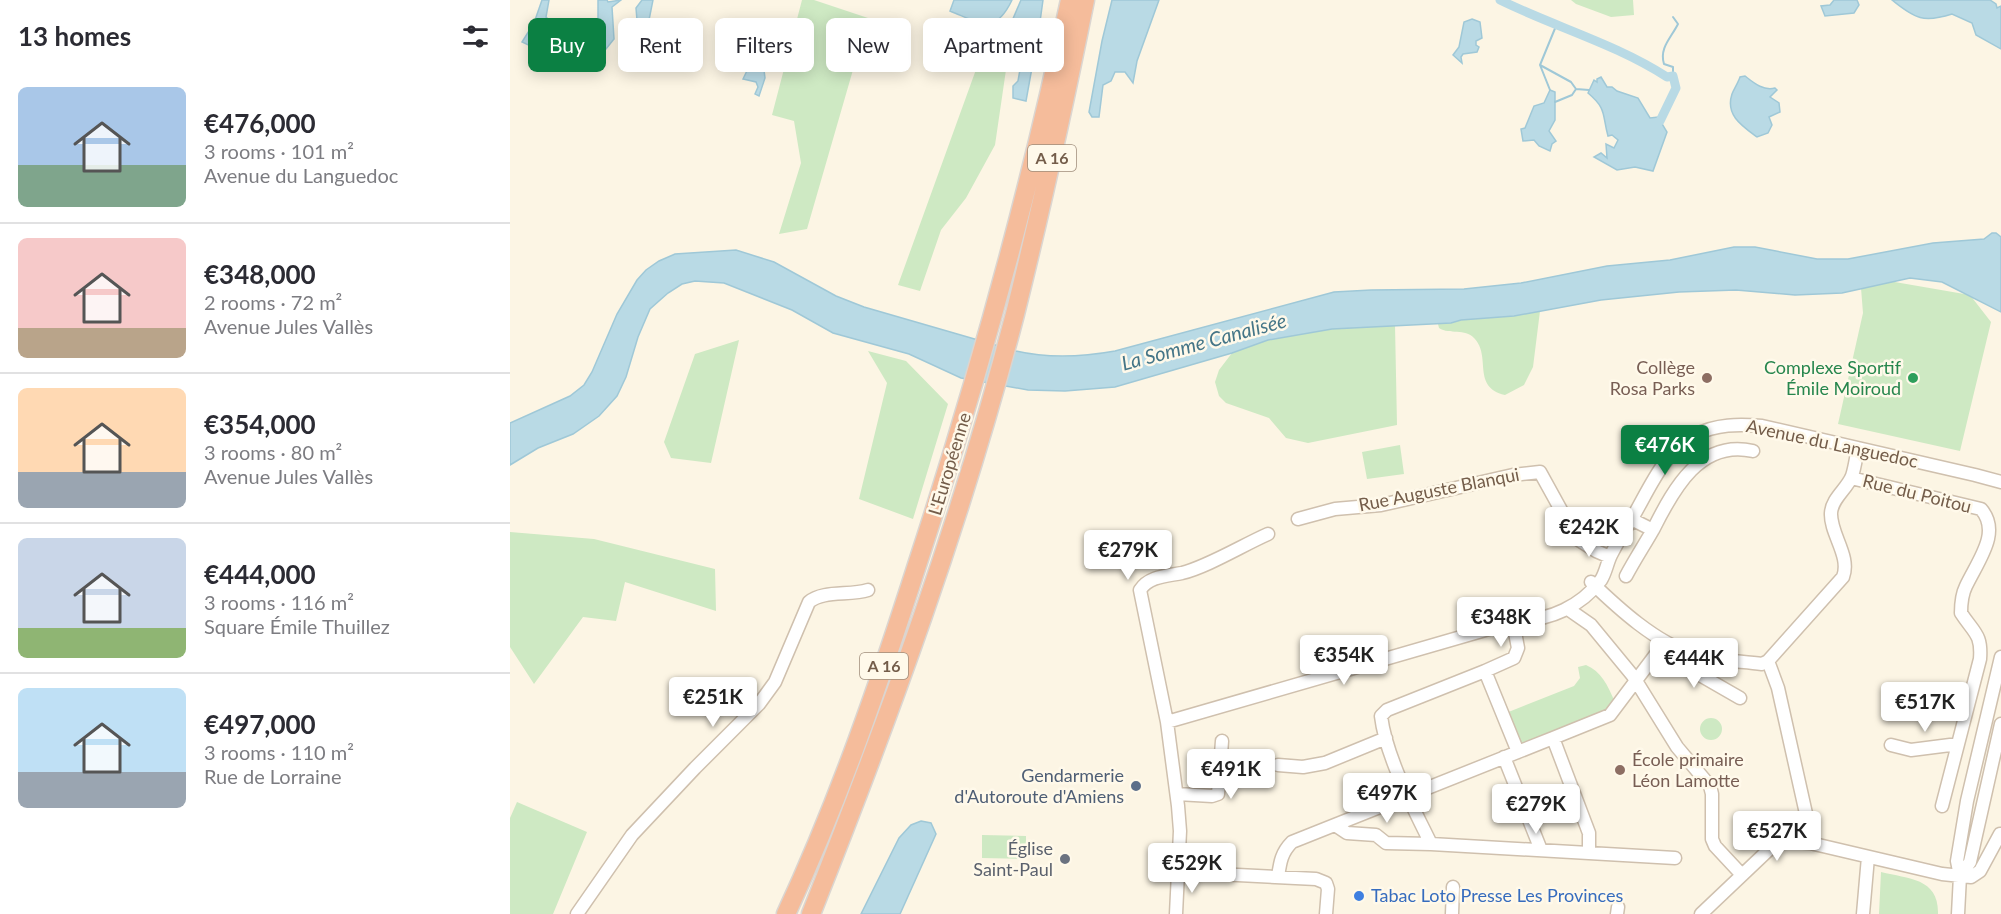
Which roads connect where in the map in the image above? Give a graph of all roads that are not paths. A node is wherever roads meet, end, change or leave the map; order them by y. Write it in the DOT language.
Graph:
graph roads {
  1 [pos="1070,0"];
  2 [pos="1084,0"];
  3 [pos="1858,448"];
  4 [pos="1754,451"];
  5 [pos="1975,475"];
  6 [pos="1851,478"];
  7 [pos="2001,478"];
  8 [pos="2001,483"];
  9 [pos="1298,519"];
  10 [pos="1631,519"];
  11 [pos="1653,530"];
  12 [pos="1268,534"];
  13 [pos="1610,557"];
  14 [pos="1626,576"];
  15 [pos="1593,584"];
  16 [pos="868,590"];
  17 [pos="1578,599"];
  18 [pos="1568,609"];
  19 [pos="1515,621"];
  20 [pos="1665,642"];
  21 [pos="1693,655"];
  22 [pos="2001,657"];
  23 [pos="1768,661"];
  24 [pos="1485,671"];
  25 [pos="1636,681"];
  26 [pos="1740,698"];
  27 [pos="1167,722"];
  28 [pos="2001,724"];
  29 [pos="1386,738"];
  30 [pos="1553,738"];
  31 [pos="1222,741"];
  32 [pos="1958,744"];
  33 [pos="1891,745"];
  34 [pos="1518,752"];
  35 [pos="1504,757"];
  36 [pos="1278,765"];
  37 [pos="1177,794"];
  38 [pos="1408,796"];
  39 [pos="1942,806"];
  40 [pos="1335,825"];
  41 [pos="2001,827"];
  42 [pos="2001,834"];
  43 [pos="1810,843"];
  44 [pos="1431,844"];
  45 [pos="1541,850"];
  46 [pos="1589,853"];
  47 [pos="1868,857"];
  48 [pos="1675,858"];
  49 [pos="1179,872"];
  50 [pos="1742,875"];
  51 [pos="1955,876"];
  52 [pos="1278,877"];
  53 [pos="1454,887"];
  54 [pos="577,914"];
  55 [pos="786,914"];
  56 [pos="811,914"];
  57 [pos="1176,914"];
  58 [pos="1326,914"];
  59 [pos="1452,914"];
  60 [pos="1701,914"];
  61 [pos="1863,914"];
  62 [pos="1958,914"];
  1 -- 55 [label="highway, L'Européenne / A 16"];
  2 -- 56 [label="highway, L'Européenne / A 16"];
  3 -- 5 [label="street, Avenue du Languedoc"];
  3 -- 6 [label="street"];
  3 -- 10 [label="street, Avenue du Languedoc"];
  4 -- 11 [label="street"];
  5 -- 7 [label="street, Avenue du Languedoc"];
  5 -- 8 [label="street, Avenue du Languedoc"];
  6 -- 23 [label="street"];
  6 -- 32 [label="street, Rue du Poitou"];
  9 -- 13 [label="street, Rue Auguste Blanqui"];
  10 -- 11 [label="street"];
  10 -- 13 [label="street, Avenue du Languedoc"];
  11 -- 14 [label="street"];
  12 -- 27 [label="street"];
  13 -- 15 [label="street, Avenue du Languedoc"];
  15 -- 17 [label="street, Avenue du Languedoc"];
  15 -- 20 [label="street"];
  16 -- 54 [label="street"];
  17 -- 18 [label="street"];
  17 -- 19 [label="street"];
  18 -- 19 [label="street"];
  18 -- 25 [label="street"];
  19 -- 24 [label="street"];
  19 -- 27 [label="street"];
  20 -- 21 [label="street"];
  20 -- 25 [label="street"];
  21 -- 23 [label="street"];
  21 -- 26 [label="street"];
  22 -- 51 [label="street"];
  23 -- 43 [label="street"];
  24 -- 29 [label="street"];
  24 -- 34 [label="street"];
  25 -- 30 [label="street"];
  25 -- 50 [label="street"];
  27 -- 37 [label="street"];
  28 -- 51 [label="street"];
  29 -- 36 [label="street"];
  29 -- 38 [label="street"];
  30 -- 34 [label="street"];
  30 -- 46 [label="street"];
  31 -- 37 [label="street"];
  32 -- 33 [label="street"];
  32 -- 39 [label="street, Rue du Poitou"];
  34 -- 35 [label="street"];
  35 -- 38 [label="street"];
  35 -- 45 [label="street"];
  37 -- 49 [label="street"];
  38 -- 40 [label="street"];
  38 -- 44 [label="street"];
  40 -- 44 [label="street"];
  40 -- 52 [label="street"];
  41 -- 42 [label="street"];
  42 -- 51 [label="street"];
  43 -- 47 [label="street"];
  43 -- 50 [label="street"];
  44 -- 45 [label="street"];
  45 -- 46 [label="street"];
  46 -- 48 [label="street"];
  47 -- 51 [label="street"];
  47 -- 61 [label="street"];
  49 -- 52 [label="street"];
  49 -- 57 [label="street"];
  50 -- 60 [label="street"];
  51 -- 62 [label="street"];
  52 -- 58 [label="street"];
  53 -- 59 [label="street"];
}
